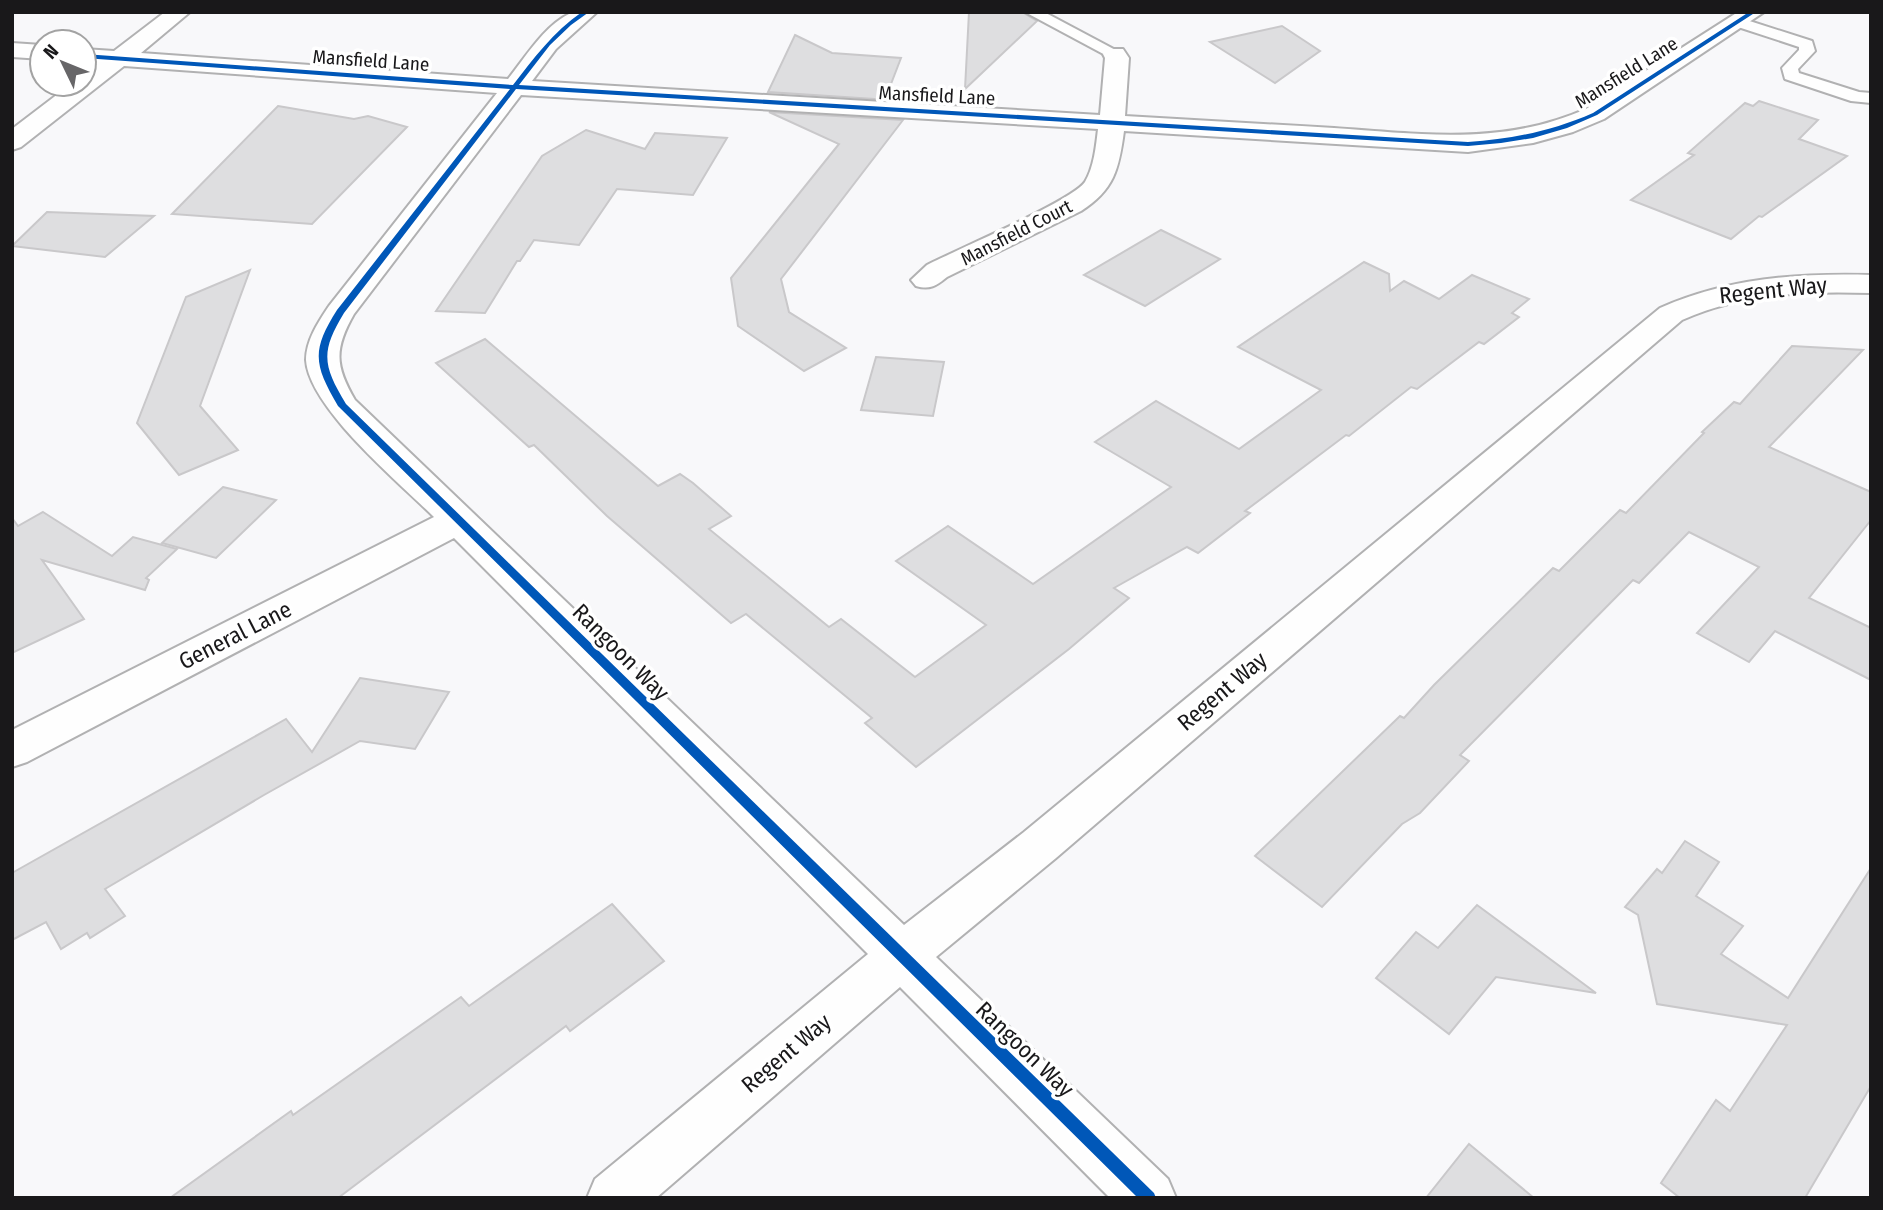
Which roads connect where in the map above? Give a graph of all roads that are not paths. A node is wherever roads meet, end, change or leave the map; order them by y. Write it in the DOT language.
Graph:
graph roads {
  1 [pos="179,12"];
  2 [pos="586,12"];
  3 [pos="1032,12"];
  4 [pos="1745,17"];
  5 [pos="1115,54"];
  6 [pos="98,57"];
  7 [pos="119,59"];
  8 [pos="514,87"];
  9 [pos="1871,97"];
  10 [pos="1110,123"];
  11 [pos="12,142"];
  12 [pos="926,280"];
  13 [pos="1871,284"];
  14 [pos="457,520"];
  15 [pos="12,750"];
  16 [pos="900,957"];
  17 [pos="614,1198"];
  18 [pos="1149,1198"];
  1 -- 7 [label="street"];
  2 -- 8 [label="street, Rangoon Way"];
  3 -- 5 [label="lane"];
  4 -- 9 [label="lane"];
  4 -- 10 [label="street, Mansfield Lane"];
  5 -- 10 [label="street, Mansfield Court"];
  6 -- 7 [label="street, Mansfield Lane"];
  7 -- 8 [label="street, Mansfield Lane"];
  7 -- 11 [label="street"];
  8 -- 10 [label="street, Mansfield Lane"];
  8 -- 14 [label="street, Rangoon Way"];
  10 -- 12 [label="street, Mansfield Court"];
  13 -- 16 [label="street, Regent Way"];
  14 -- 15 [label="street, General Lane"];
  14 -- 16 [label="street, Rangoon Way"];
  16 -- 17 [label="street, Regent Way"];
  16 -- 18 [label="street, Rangoon Way"];
}
